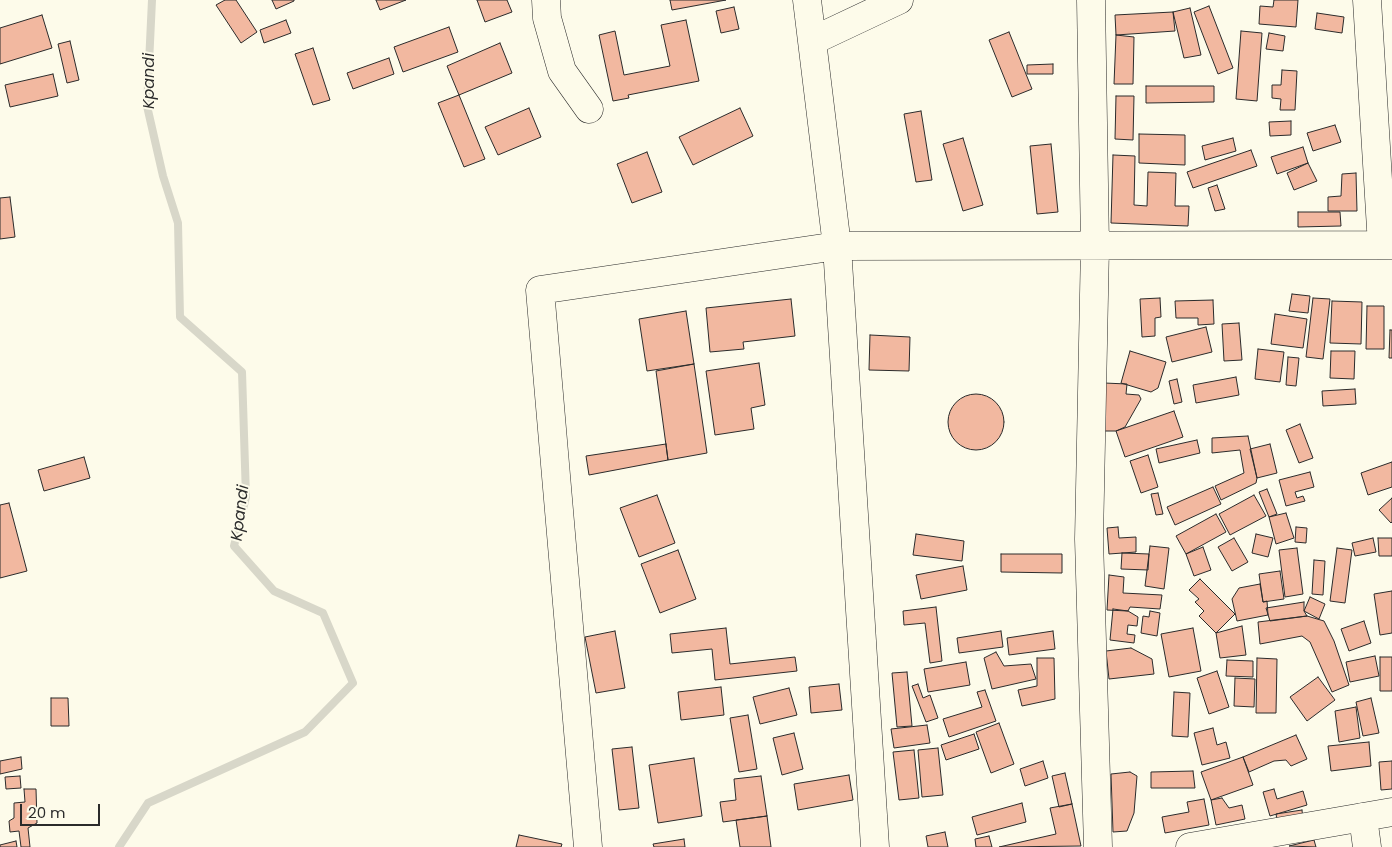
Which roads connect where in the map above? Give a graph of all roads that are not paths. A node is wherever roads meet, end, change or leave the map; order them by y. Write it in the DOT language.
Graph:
graph roads {
  1 [pos="546,0"];
  2 [pos="807,0"];
  3 [pos="898,0"];
  4 [pos="1091,0"];
  5 [pos="1367,0"];
  6 [pos="812,41"];
  7 [pos="589,109"];
  8 [pos="1387,245"];
  9 [pos="837,246"];
  10 [pos="1095,246"];
  11 [pos="1392,812"];
  12 [pos="1364,817"];
  13 [pos="588,847"];
  14 [pos="875,847"];
  15 [pos="1098,847"];
  16 [pos="1190,847"];
  17 [pos="1367,847"];
  1 -- 7 [label="street"];
  2 -- 6 [label="street"];
  3 -- 6 [label="street"];
  4 -- 10 [label="street"];
  5 -- 8 [label="street"];
  6 -- 9 [label="street"];
  8 -- 10 [label="street"];
  9 -- 10 [label="street"];
  9 -- 13 [label="street"];
  9 -- 14 [label="street"];
  10 -- 15 [label="street"];
  11 -- 12 [label="street"];
  12 -- 16 [label="street"];
  12 -- 17 [label="street"];
}
